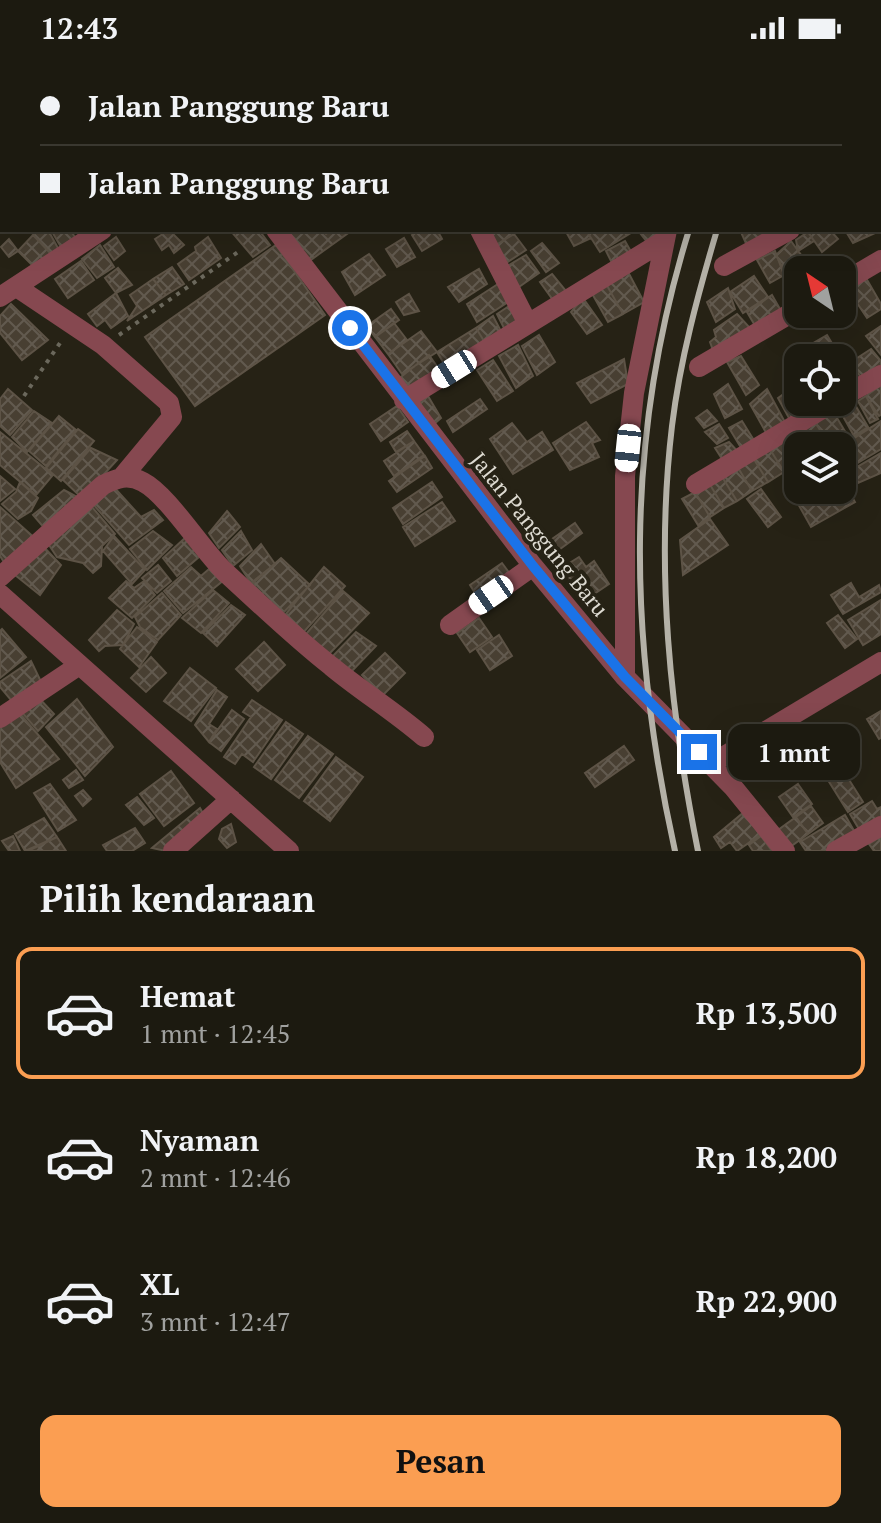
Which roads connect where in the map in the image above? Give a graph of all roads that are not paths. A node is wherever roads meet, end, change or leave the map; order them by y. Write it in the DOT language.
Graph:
graph roads {
  1 [pos="99,232"];
  2 [pos="278,232"];
  3 [pos="481,232"];
  4 [pos="786,232"];
  5 [pos="666,235"];
  6 [pos="881,260"];
  7 [pos="724,266"];
  8 [pos="856,275"];
  9 [pos="9,292"];
  10 [pos="784,317"];
  11 [pos="528,324"];
  12 [pos="699,367"];
  13 [pos="881,375"];
  14 [pos="856,389"];
  15 [pos="404,400"];
  16 [pos="810,416"];
  17 [pos="123,476"];
  18 [pos="696,484"];
  19 [pos="533,566"];
  20 [pos="0,577"];
  21 [pos="0,594"];
  22 [pos="450,625"];
  23 [pos="881,662"];
  24 [pos="78,666"];
  25 [pos="625,677"];
  26 [pos="0,718"];
  27 [pos="424,737"];
  28 [pos="711,764"];
  29 [pos="231,799"];
  30 [pos="881,826"];
  31 [pos="173,851"];
  32 [pos="289,851"];
  33 [pos="785,851"];
  34 [pos="836,851"];
  1 -- 9 [label="street"];
  2 -- 15 [label="street, Jalan Panggung Baru"];
  3 -- 11 [label="street"];
  4 -- 7 [label="street"];
  5 -- 11 [label="street"];
  5 -- 25 [label="street"];
  6 -- 8 [label="street"];
  9 -- 17 [label="street"];
  10 -- 12 [label="street"];
  11 -- 15 [label="street"];
  13 -- 14 [label="street"];
  15 -- 19 [label="street, Jalan Panggung Baru"];
  16 -- 18 [label="street"];
  17 -- 20 [label="street"];
  17 -- 27 [label="street"];
  19 -- 22 [label="street"];
  19 -- 25 [label="street, Jalan Panggung Baru"];
  21 -- 24 [label="street"];
  23 -- 28 [label="street"];
  24 -- 26 [label="street"];
  24 -- 29 [label="street"];
  25 -- 28 [label="street, Jalan Panggung Baru"];
  28 -- 33 [label="street, Jalan Panggung Baru"];
  29 -- 31 [label="street"];
  29 -- 32 [label="street"];
  30 -- 34 [label="street"];
}
